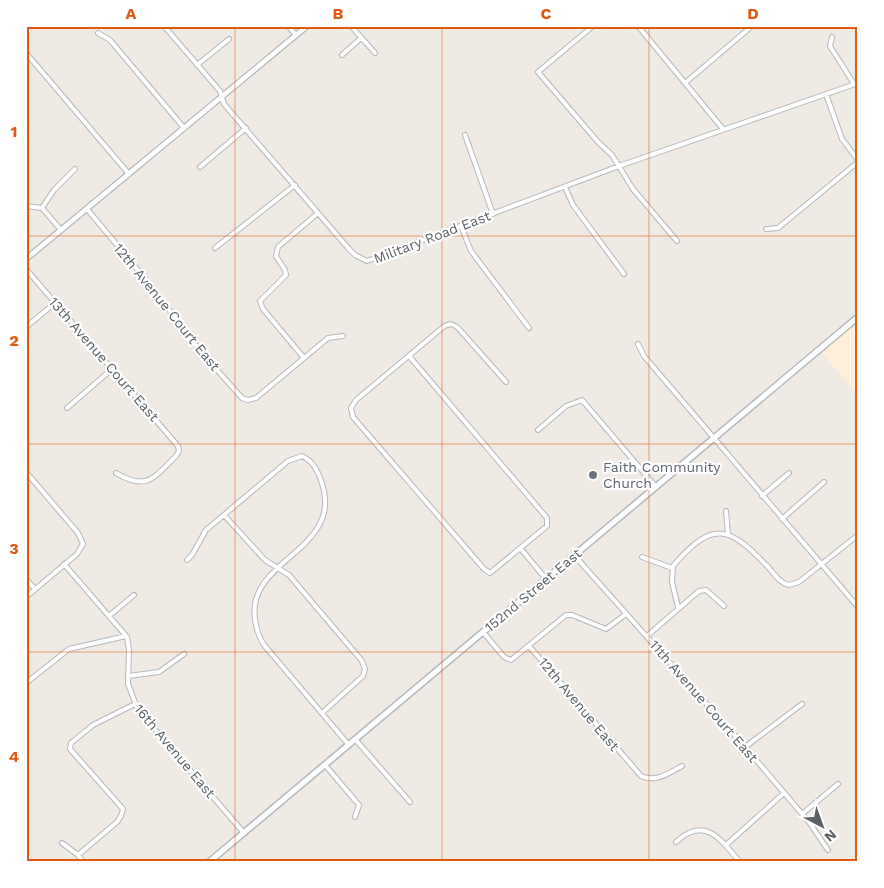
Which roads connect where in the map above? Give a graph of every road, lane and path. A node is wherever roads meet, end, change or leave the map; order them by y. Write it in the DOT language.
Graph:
graph roads {
  1 [pos="164,26"];
  2 [pos="288,26"];
  3 [pos="307,26"];
  4 [pos="351,26"];
  5 [pos="593,26"];
  6 [pos="638,26"];
  7 [pos="752,26"];
  8 [pos="746,28"];
  9 [pos="98,33"];
  10 [pos="296,36"];
  11 [pos="832,37"];
  12 [pos="361,38"];
  13 [pos="229,39"];
  14 [pos="26,53"];
  15 [pos="375,53"];
  16 [pos="342,55"];
  17 [pos="198,66"];
  18 [pos="685,83"];
  19 [pos="856,84"];
  20 [pos="826,94"];
  21 [pos="221,98"];
  22 [pos="184,128"];
  23 [pos="246,128"];
  24 [pos="723,129"];
  25 [pos="465,135"];
  26 [pos="858,161"];
  27 [pos="619,166"];
  28 [pos="200,167"];
  29 [pos="75,169"];
  30 [pos="129,174"];
  31 [pos="295,185"];
  32 [pos="565,187"];
  33 [pos="26,206"];
  34 [pos="42,208"];
  35 [pos="87,209"];
  36 [pos="318,212"];
  37 [pos="492,214"];
  38 [pos="461,226"];
  39 [pos="62,230"];
  40 [pos="766,230"];
  41 [pos="677,241"];
  42 [pos="215,248"];
  43 [pos="26,259"];
  44 [pos="26,269"];
  45 [pos="624,274"];
  46 [pos="55,302"];
  47 [pos="858,317"];
  48 [pos="26,327"];
  49 [pos="529,328"];
  50 [pos="343,336"];
  51 [pos="638,344"];
  52 [pos="409,356"];
  53 [pos="304,358"];
  54 [pos="112,369"];
  55 [pos="506,382"];
  56 [pos="67,408"];
  57 [pos="538,430"];
  58 [pos="713,438"];
  59 [pos="26,472"];
  60 [pos="116,473"];
  61 [pos="790,473"];
  62 [pos="824,482"];
  63 [pos="656,487"];
  64 [pos="762,496"];
  65 [pos="726,511"];
  66 [pos="224,515"];
  67 [pos="782,519"];
  68 [pos="728,534"];
  69 [pos="858,534"];
  70 [pos="521,550"];
  71 [pos="574,555"];
  72 [pos="642,557"];
  73 [pos="187,560"];
  74 [pos="64,564"];
  75 [pos="821,565"];
  76 [pos="278,568"];
  77 [pos="672,568"];
  78 [pos="26,579"];
  79 [pos="546,579"];
  80 [pos="35,589"];
  81 [pos="134,595"];
  82 [pos="26,596"];
  83 [pos="724,606"];
  84 [pos="678,607"];
  85 [pos="858,607"];
  86 [pos="626,614"];
  87 [pos="110,616"];
  88 [pos="482,632"];
  89 [pos="126,636"];
  90 [pos="646,636"];
  91 [pos="529,646"];
  92 [pos="184,654"];
  93 [pos="128,676"];
  94 [pos="26,684"];
  95 [pos="135,704"];
  96 [pos="802,704"];
  97 [pos="322,713"];
  98 [pos="355,739"];
  99 [pos="348,744"];
  100 [pos="745,747"];
  101 [pos="325,765"];
  102 [pos="682,766"];
  103 [pos="838,784"];
  104 [pos="784,793"];
  105 [pos="410,802"];
  106 [pos="802,814"];
  107 [pos="356,817"];
  108 [pos="244,832"];
  109 [pos="676,842"];
  110 [pos="62,843"];
  111 [pos="726,845"];
  112 [pos="828,850"];
  113 [pos="78,855"];
  114 [pos="83,862"];
  115 [pos="209,862"];
  116 [pos="740,862"];
  1 -- 17 [label="street, Military Road East"];
  2 -- 10 [label="street"];
  3 -- 10 [label="street"];
  4 -- 12 [label="street"];
  5 -- 27 [label="street"];
  6 -- 18 [label="street"];
  7 -- 8 [label="street"];
  8 -- 18 [label="street"];
  9 -- 22 [label="street"];
  10 -- 21 [label="street"];
  11 -- 19 [label="street"];
  12 -- 15 [label="street"];
  12 -- 16 [label="street"];
  13 -- 17 [label="street"];
  14 -- 30 [label="street"];
  17 -- 21 [label="street, Military Road East"];
  18 -- 24 [label="street"];
  19 -- 20 [label="street, Military Road East"];
  20 -- 24 [label="street, Military Road East"];
  20 -- 26 [label="street"];
  21 -- 22 [label="street"];
  21 -- 23 [label="street, Military Road East"];
  22 -- 30 [label="street"];
  23 -- 28 [label="street"];
  23 -- 31 [label="street, Military Road East"];
  24 -- 27 [label="street, Military Road East"];
  25 -- 37 [label="street"];
  26 -- 40 [label="street"];
  27 -- 32 [label="street, Military Road East"];
  27 -- 41 [label="street"];
  29 -- 34 [label="street"];
  30 -- 35 [label="street"];
  31 -- 36 [label="street, Military Road East"];
  31 -- 42 [label="street"];
  32 -- 37 [label="street, Military Road East"];
  32 -- 45 [label="street"];
  33 -- 34 [label="street"];
  34 -- 39 [label="street"];
  35 -- 39 [label="street"];
  35 -- 53 [label="street, 12th Avenue Court East"];
  36 -- 38 [label="street, Military Road East"];
  36 -- 53 [label="street"];
  37 -- 38 [label="street, Military Road East"];
  38 -- 49 [label="street"];
  39 -- 43 [label="street"];
  44 -- 46 [label="street, 13th Avenue Court East"];
  46 -- 48 [label="street"];
  46 -- 54 [label="street, 13th Avenue Court East"];
  47 -- 58 [label="main road, 152nd Street East"];
  50 -- 53 [label="street"];
  51 -- 58 [label="street"];
  52 -- 55 [label="street"];
  52 -- 70 [label="street"];
  52 -- 70 [label="street"];
  54 -- 56 [label="street"];
  54 -- 60 [label="street, 13th Avenue Court East"];
  57 -- 63 [label="street"];
  58 -- 63 [label="main road, 152nd Street East"];
  58 -- 64 [label="street"];
  59 -- 74 [label="street"];
  61 -- 64 [label="street"];
  62 -- 67 [label="street"];
  63 -- 71 [label="main road, 152nd Street East"];
  64 -- 67 [label="street"];
  65 -- 68 [label="street"];
  66 -- 73 [label="street"];
  66 -- 76 [label="street"];
  66 -- 76 [label="street"];
  67 -- 75 [label="street"];
  68 -- 75 [label="street"];
  68 -- 77 [label="street"];
  69 -- 75 [label="street"];
  70 -- 79 [label="street"];
  71 -- 79 [label="main road, 152nd Street East"];
  71 -- 86 [label="street, 11th Avenue Court East"];
  72 -- 77 [label="street"];
  74 -- 80 [label="street"];
  74 -- 87 [label="street"];
  75 -- 85 [label="street"];
  76 -- 97 [label="street"];
  76 -- 97 [label="street"];
  77 -- 84 [label="street"];
  78 -- 80 [label="street"];
  79 -- 88 [label="main road, 152nd Street East"];
  80 -- 82 [label="street"];
  81 -- 87 [label="street"];
  83 -- 84 [label="street"];
  84 -- 90 [label="street"];
  86 -- 90 [label="street, 11th Avenue Court East"];
  86 -- 91 [label="street"];
  87 -- 89 [label="street"];
  88 -- 91 [label="street, 12th Avenue East"];
  88 -- 98 [label="main road, 152nd Street East"];
  89 -- 93 [label="street, 16th Avenue East"];
  89 -- 94 [label="street"];
  90 -- 100 [label="street, 11th Avenue Court East"];
  91 -- 102 [label="street, 12th Avenue East"];
  92 -- 93 [label="street"];
  93 -- 95 [label="street, 16th Avenue East"];
  95 -- 108 [label="street, 16th Avenue East"];
  95 -- 113 [label="street"];
  96 -- 100 [label="street"];
  97 -- 99 [label="street"];
  98 -- 99 [label="main road, 152nd Street East"];
  98 -- 105 [label="street"];
  99 -- 101 [label="main road, 152nd Street East"];
  100 -- 104 [label="street, 11th Avenue Court East"];
  101 -- 107 [label="street"];
  101 -- 108 [label="main road, 152nd Street East"];
  103 -- 106 [label="street"];
  104 -- 106 [label="street, 11th Avenue Court East"];
  104 -- 111 [label="street"];
  106 -- 112 [label="street, 11th Avenue Court East"];
  108 -- 115 [label="main road, 152nd Street East"];
  109 -- 111 [label="street"];
  110 -- 113 [label="street"];
  111 -- 116 [label="street"];
  113 -- 114 [label="street"];
}
